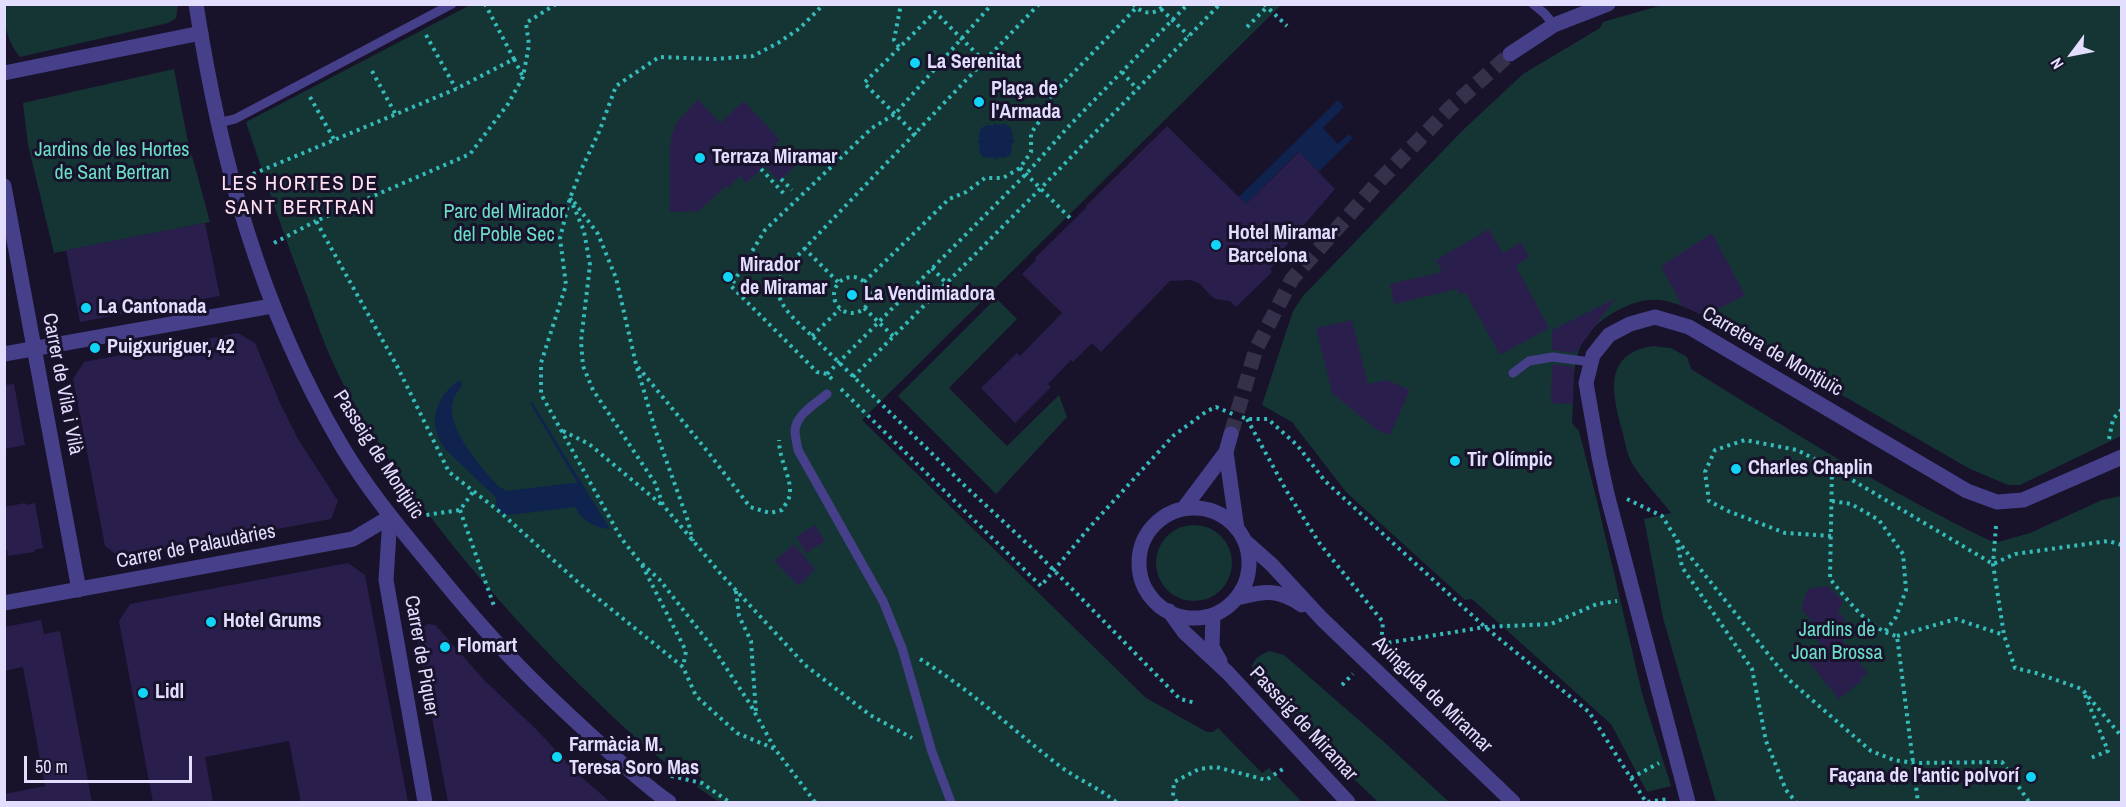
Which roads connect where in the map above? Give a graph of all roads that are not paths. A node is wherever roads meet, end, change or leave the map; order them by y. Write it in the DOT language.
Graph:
graph roads {
  1 [pos="196,4"];
  2 [pos="452,4"];
  3 [pos="1533,4"];
  4 [pos="1608,4"];
  5 [pos="1554,25"];
  6 [pos="201,33"];
  7 [pos="1510,54"];
  8 [pos="4,73"];
  9 [pos="218,123"];
  10 [pos="4,186"];
  11 [pos="272,306"];
  12 [pos="34,349"];
  13 [pos="4,354"];
  14 [pos="1591,362"];
  15 [pos="1513,373"];
  16 [pos="827,394"];
  17 [pos="1231,434"];
  18 [pos="1226,452"];
  19 [pos="2121,457"];
  20 [pos="1184,508"];
  21 [pos="390,517"];
  22 [pos="1241,535"];
  23 [pos="80,590"];
  24 [pos="1237,598"];
  25 [pos="4,603"];
  26 [pos="1169,611"];
  27 [pos="1213,615"];
  28 [pos="1322,619"];
  29 [pos="1228,674"];
  30 [pos="425,802"];
  31 [pos="669,802"];
  32 [pos="951,802"];
  33 [pos="1348,802"];
  34 [pos="1514,802"];
  35 [pos="1688,802"];
  1 -- 6 [label="street, Passeig de Montjuïc"];
  2 -- 9 [label="lane"];
  3 -- 5 [label="lane"];
  4 -- 5 [label="street"];
  5 -- 7 [label="street"];
  6 -- 8 [label="street"];
  6 -- 9 [label="street, Passeig de Montjuïc"];
  9 -- 11 [label="street, Passeig de Montjuïc"];
  10 -- 12 [label="street, Carrer de Vila i Vilà"];
  11 -- 12 [label="street"];
  11 -- 21 [label="street, Passeig de Montjuïc"];
  12 -- 13 [label="street"];
  12 -- 23 [label="street, Carrer de Vila i Vilà"];
  14 -- 15 [label="lane"];
  14 -- 19 [label="street, Carretera de Montjuïc"];
  14 -- 35 [label="street, Carretera de Montjuïc"];
  16 -- 32 [label="lane"];
  17 -- 18 [label="street"];
  18 -- 20 [label="street"];
  18 -- 22 [label="street"];
  20 -- 22 [label="street"];
  20 -- 26 [label="street"];
  21 -- 23 [label="street, Carrer de Palaudàries"];
  21 -- 30 [label="street, Carrer de Piquer"];
  21 -- 31 [label="street, Passeig de Montjuïc"];
  22 -- 24 [label="street"];
  22 -- 28 [label="street, Avinguda de Miramar"];
  23 -- 25 [label="street, Carrer de Palaudàries"];
  24 -- 27 [label="street"];
  24 -- 28 [label="street, Avinguda de Miramar"];
  26 -- 27 [label="street"];
  26 -- 29 [label="street, Passeig de Miramar"];
  27 -- 29 [label="street, Passeig de Miramar"];
  28 -- 34 [label="street, Avinguda de Miramar"];
  29 -- 33 [label="street, Passeig de Miramar"];
}
